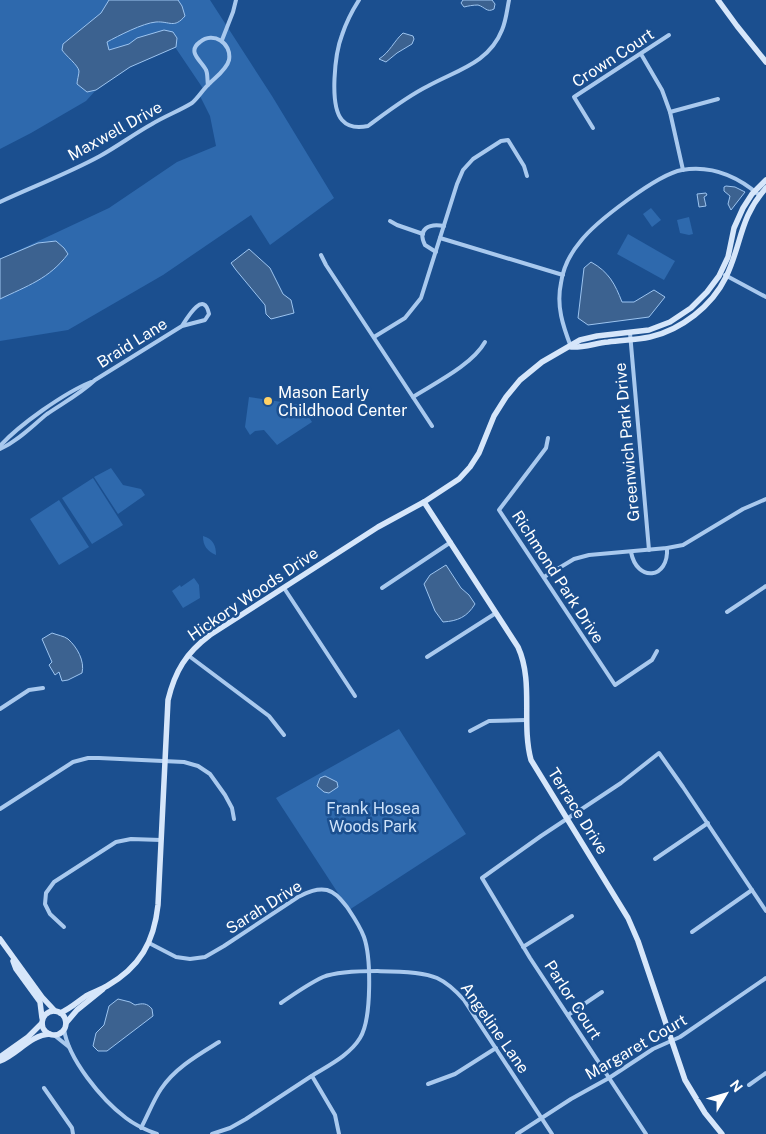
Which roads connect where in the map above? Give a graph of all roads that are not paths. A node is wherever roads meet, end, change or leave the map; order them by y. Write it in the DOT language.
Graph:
graph roads {
  1 [pos="236,0"];
  2 [pos="359,0"];
  3 [pos="509,0"];
  4 [pos="718,0"];
  5 [pos="669,35"];
  6 [pos="222,40"];
  7 [pos="641,54"];
  8 [pos="766,62"];
  9 [pos="208,85"];
  10 [pos="718,98"];
  11 [pos="670,112"];
  12 [pos="594,128"];
  13 [pos="683,170"];
  14 [pos="527,176"];
  15 [pos="766,180"];
  16 [pos="766,188"];
  17 [pos="757,193"];
  18 [pos="0,202"];
  19 [pos="390,221"];
  20 [pos="444,226"];
  21 [pos="423,234"];
  22 [pos="440,238"];
  23 [pos="436,252"];
  24 [pos="321,255"];
  25 [pos="724,274"];
  26 [pos="563,275"];
  27 [pos="766,297"];
  28 [pos="182,326"];
  29 [pos="630,333"];
  30 [pos="374,337"];
  31 [pos="630,340"];
  32 [pos="484,342"];
  33 [pos="571,346"];
  34 [pos="413,397"];
  35 [pos="432,426"];
  36 [pos="548,438"];
  37 [pos="0,447"];
  38 [pos="766,499"];
  39 [pos="424,502"];
  40 [pos="451,542"];
  41 [pos="667,548"];
  42 [pos="650,550"];
  43 [pos="631,552"];
  44 [pos="544,577"];
  45 [pos="766,586"];
  46 [pos="284,588"];
  47 [pos="382,588"];
  48 [pos="496,612"];
  49 [pos="727,612"];
  50 [pos="658,651"];
  51 [pos="189,656"];
  52 [pos="428,657"];
  53 [pos="44,688"];
  54 [pos="355,696"];
  55 [pos="0,709"];
  56 [pos="526,720"];
  57 [pos="470,731"];
  58 [pos="284,735"];
  59 [pos="165,762"];
  60 [pos="0,809"];
  61 [pos="234,818"];
  62 [pos="566,819"];
  63 [pos="708,823"];
  64 [pos="161,840"];
  65 [pos="655,859"];
  66 [pos="752,890"];
  67 [pos="766,911"];
  68 [pos="572,916"];
  69 [pos="64,927"];
  70 [pos="692,932"];
  71 [pos="0,939"];
  72 [pos="149,943"];
  73 [pos="524,947"];
  74 [pos="10,954"];
  75 [pos="368,973"];
  76 [pos="766,978"];
  77 [pos="106,986"];
  78 [pos="602,992"];
  79 [pos="281,1003"];
  80 [pos="58,1012"];
  81 [pos="568,1015"];
  82 [pos="42,1021"];
  83 [pos="65,1026"];
  84 [pos="52,1034"];
  85 [pos="671,1041"];
  86 [pos="219,1042"];
  87 [pos="69,1047"];
  88 [pos="496,1048"];
  89 [pos="0,1059"];
  90 [pos="766,1073"];
  91 [pos="312,1076"];
  92 [pos="609,1078"];
  93 [pos="428,1084"];
  94 [pos="749,1085"];
  95 [pos="44,1088"];
  96 [pos="542,1118"];
  97 [pos="142,1128"];
  98 [pos="74,1134"];
  99 [pos="157,1134"];
  100 [pos="212,1134"];
  101 [pos="339,1134"];
  102 [pos="517,1134"];
  103 [pos="552,1134"];
  104 [pos="646,1134"];
  105 [pos="722,1134"];
  1 -- 6 [label="street"];
  2 -- 3 [label="street"];
  4 -- 8 [label="street"];
  5 -- 7 [label="street, Crown Court"];
  6 -- 9 [label="street, Maxwell Drive"];
  6 -- 9 [label="street"];
  7 -- 11 [label="street"];
  7 -- 12 [label="street, Crown Court"];
  9 -- 18 [label="street, Maxwell Drive"];
  10 -- 11 [label="street"];
  11 -- 13 [label="street"];
  13 -- 17 [label="street"];
  13 -- 26 [label="street"];
  14 -- 20 [label="street"];
  15 -- 17 [label="street, Hickory Woods Drive"];
  16 -- 17 [label="street, Hickory Woods Drive"];
  17 -- 25 [label="street, Hickory Woods Drive"];
  19 -- 21 [label="street"];
  20 -- 21 [label="street"];
  20 -- 22 [label="street"];
  21 -- 23 [label="street"];
  22 -- 23 [label="street"];
  22 -- 26 [label="street"];
  23 -- 30 [label="street"];
  24 -- 30 [label="street"];
  25 -- 27 [label="street"];
  25 -- 29 [label="street, Hickory Woods Drive"];
  25 -- 31 [label="street, Hickory Woods Drive"];
  26 -- 33 [label="street"];
  28 -- 28 [label="street, Braid Lane"];
  28 -- 37 [label="street, Braid Lane"];
  29 -- 31 [label="street, Greenwich Park Drive"];
  29 -- 33 [label="street, Hickory Woods Drive"];
  30 -- 34 [label="street"];
  31 -- 33 [label="street, Hickory Woods Drive"];
  31 -- 42 [label="street, Greenwich Park Drive"];
  32 -- 34 [label="street"];
  33 -- 39 [label="street, Hickory Woods Drive"];
  34 -- 35 [label="street"];
  36 -- 44 [label="street, Richmond Park Drive"];
  38 -- 41 [label="street"];
  39 -- 40 [label="street, Terrace Drive"];
  39 -- 46 [label="street, Hickory Woods Drive"];
  40 -- 47 [label="street"];
  40 -- 48 [label="street, Terrace Drive"];
  41 -- 42 [label="street"];
  41 -- 43 [label="street"];
  42 -- 43 [label="street"];
  43 -- 44 [label="street"];
  44 -- 50 [label="street, Richmond Park Drive"];
  45 -- 49 [label="street"];
  46 -- 51 [label="street, Hickory Woods Drive"];
  46 -- 54 [label="street"];
  48 -- 52 [label="street"];
  48 -- 56 [label="street, Terrace Drive"];
  51 -- 58 [label="street"];
  51 -- 59 [label="street, Hickory Woods Drive"];
  53 -- 55 [label="street"];
  56 -- 57 [label="street"];
  56 -- 62 [label="street, Terrace Drive"];
  59 -- 60 [label="street"];
  59 -- 61 [label="street"];
  59 -- 64 [label="street, Hickory Woods Drive"];
  62 -- 63 [label="street"];
  62 -- 73 [label="street, Parlor Court"];
  62 -- 85 [label="street, Terrace Drive"];
  63 -- 65 [label="street"];
  63 -- 66 [label="street"];
  64 -- 69 [label="street"];
  64 -- 72 [label="street, Hickory Woods Drive"];
  66 -- 67 [label="street"];
  66 -- 70 [label="street"];
  68 -- 73 [label="street"];
  71 -- 74 [label="street"];
  72 -- 75 [label="street, Sarah Drive"];
  72 -- 77 [label="street, Hickory Woods Drive"];
  73 -- 81 [label="street, Parlor Court"];
  74 -- 80 [label="street"];
  74 -- 82 [label="street"];
  75 -- 79 [label="street, Angeline Lane"];
  75 -- 88 [label="street, Angeline Lane"];
  75 -- 91 [label="street, Sarah Drive"];
  76 -- 85 [label="street, Margaret Court"];
  77 -- 80 [label="street, Hickory Woods Drive"];
  77 -- 83 [label="street, Hickory Woods Drive"];
  78 -- 81 [label="street"];
  80 -- 82 [label="street"];
  80 -- 83 [label="street"];
  81 -- 92 [label="street, Parlor Court"];
  82 -- 84 [label="street"];
  82 -- 89 [label="street"];
  83 -- 84 [label="street"];
  83 -- 87 [label="street"];
  84 -- 87 [label="street"];
  84 -- 89 [label="street"];
  85 -- 92 [label="street, Margaret Court"];
  85 -- 105 [label="street, Terrace Drive"];
  86 -- 97 [label="street"];
  87 -- 97 [label="street"];
  88 -- 93 [label="street"];
  88 -- 96 [label="street, Angeline Lane"];
  90 -- 94 [label="street"];
  91 -- 100 [label="street, Sarah Drive"];
  91 -- 101 [label="street"];
  92 -- 96 [label="street, Margaret Court"];
  92 -- 104 [label="street, Parlor Court"];
  95 -- 98 [label="street"];
  96 -- 102 [label="street, Margaret Court"];
  96 -- 103 [label="street, Angeline Lane"];
  97 -- 99 [label="street"];
}
